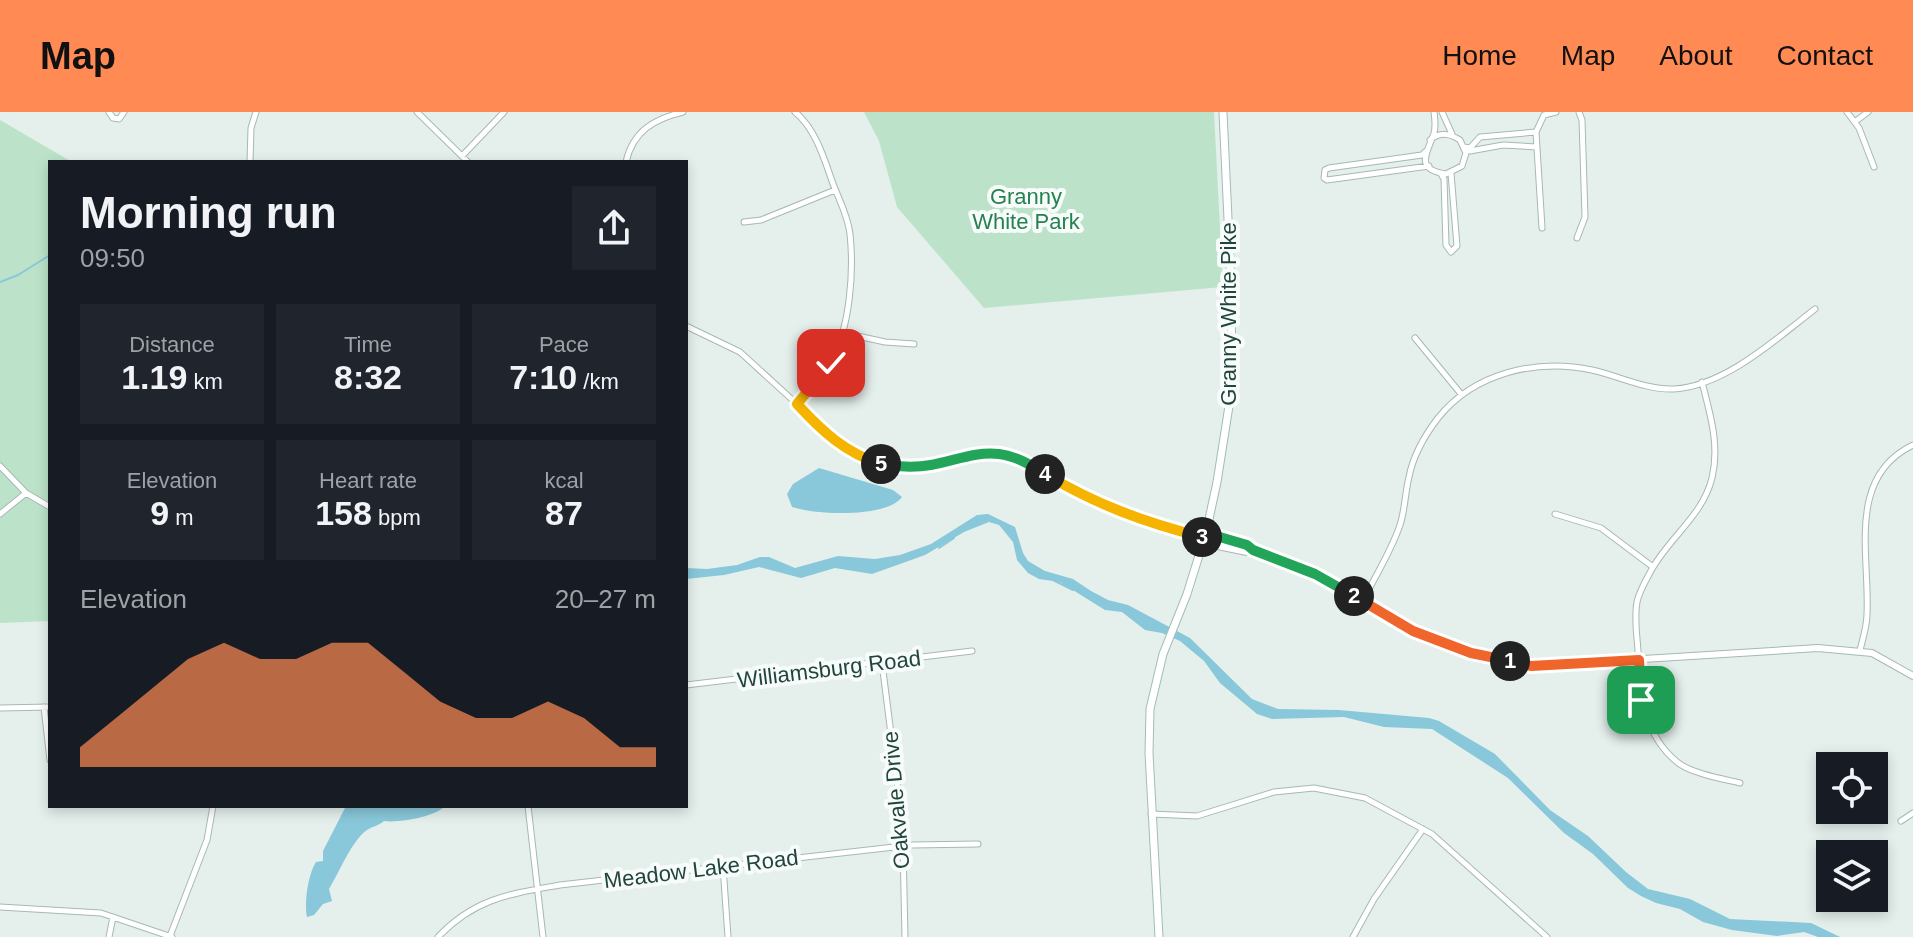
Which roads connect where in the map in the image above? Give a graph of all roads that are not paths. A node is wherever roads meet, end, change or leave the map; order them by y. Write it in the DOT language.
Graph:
graph roads {
  1 [pos="109,112"];
  2 [pos="124,112"];
  3 [pos="256,112"];
  4 [pos="417,112"];
  5 [pos="504,112"];
  6 [pos="683,112"];
  7 [pos="795,112"];
  8 [pos="1223,112"];
  9 [pos="1434,112"];
  10 [pos="1442,112"];
  11 [pos="1556,112"];
  12 [pos="1579,112"];
  13 [pos="1847,112"];
  14 [pos="1868,112"];
  15 [pos="1856,121"];
  16 [pos="1536,132"];
  17 [pos="1452,135"];
  18 [pos="1430,140"];
  19 [pos="1537,147"];
  20 [pos="1465,150"];
  21 [pos="1425,152"];
  22 [pos="462,156"];
  23 [pos="250,160"];
  24 [pos="466,160"];
  25 [pos="626,160"];
  26 [pos="1429,166"];
  27 [pos="1874,167"];
  28 [pos="1451,173"];
  29 [pos="1441,174"];
  30 [pos="835,190"];
  31 [pos="744,222"];
  32 [pos="1542,228"];
  33 [pos="1577,238"];
  34 [pos="1815,309"];
  35 [pos="688,327"];
  36 [pos="844,333"];
  37 [pos="1415,338"];
  38 [pos="914,344"];
  39 [pos="1702,382"];
  40 [pos="1461,394"];
  41 [pos="797,404"];
  42 [pos="1913,445"];
  43 [pos="0,466"];
  44 [pos="26,493"];
  45 [pos="48,506"];
  46 [pos="0,514"];
  47 [pos="1555,514"];
  48 [pos="1205,538"];
  49 [pos="1653,567"];
  50 [pos="1363,601"];
  51 [pos="1860,650"];
  52 [pos="972,651"];
  53 [pos="1639,660"];
  54 [pos="882,663"];
  55 [pos="1913,676"];
  56 [pos="688,685"];
  57 [pos="47,707"];
  58 [pos="0,708"];
  59 [pos="1740,783"];
  60 [pos="213,808"];
  61 [pos="528,808"];
  62 [pos="1913,813"];
  63 [pos="1151,814"];
  64 [pos="1901,821"];
  65 [pos="1423,829"];
  66 [pos="978,844"];
  67 [pos="903,846"];
  68 [pos="723,866"];
  69 [pos="537,889"];
  70 [pos="0,907"];
  71 [pos="113,917"];
  72 [pos="109,937"];
  73 [pos="171,937"];
  74 [pos="438,937"];
  75 [pos="543,937"];
  76 [pos="728,937"];
  77 [pos="905,937"];
  78 [pos="1159,937"];
  79 [pos="1353,937"];
  80 [pos="1547,937"];
  1 -- 2 [label="street"];
  3 -- 23 [label="street"];
  4 -- 22 [label="street"];
  5 -- 22 [label="street"];
  6 -- 25 [label="street"];
  7 -- 30 [label="street"];
  8 -- 48 [label="main road, Granny White Pike"];
  9 -- 18 [label="street"];
  10 -- 17 [label="street"];
  11 -- 16 [label="street"];
  12 -- 33 [label="street"];
  13 -- 15 [label="street"];
  14 -- 15 [label="street"];
  15 -- 27 [label="street"];
  16 -- 19 [label="street"];
  16 -- 20 [label="street"];
  17 -- 18 [label="street"];
  17 -- 20 [label="street"];
  18 -- 21 [label="street"];
  19 -- 20 [label="street"];
  19 -- 32 [label="street"];
  20 -- 28 [label="street"];
  21 -- 26 [label="street"];
  21 -- 26 [label="street"];
  22 -- 24 [label="street"];
  26 -- 29 [label="street"];
  28 -- 29 [label="street"];
  28 -- 29 [label="street"];
  30 -- 31 [label="street"];
  30 -- 36 [label="street"];
  34 -- 39 [label="street"];
  35 -- 41 [label="street"];
  36 -- 38 [label="street"];
  36 -- 41 [label="street"];
  37 -- 40 [label="street"];
  39 -- 40 [label="street"];
  39 -- 49 [label="street"];
  40 -- 50 [label="street"];
  41 -- 48 [label="street"];
  42 -- 51 [label="street"];
  43 -- 44 [label="street"];
  44 -- 45 [label="street"];
  44 -- 46 [label="street"];
  47 -- 49 [label="street"];
  48 -- 50 [label="street"];
  48 -- 63 [label="main road, Granny White Pike"];
  49 -- 53 [label="street"];
  50 -- 53 [label="street"];
  51 -- 53 [label="street"];
  51 -- 55 [label="street"];
  52 -- 54 [label="street, Williamsburg Road"];
  53 -- 59 [label="street"];
  54 -- 56 [label="street, Williamsburg Road"];
  54 -- 67 [label="street, Oakvale Drive"];
  57 -- 58 [label="street"];
  60 -- 73 [label="street"];
  61 -- 69 [label="street"];
  62 -- 64 [label="street"];
  63 -- 65 [label="street"];
  63 -- 78 [label="main road, Granny White Pike"];
  65 -- 79 [label="street"];
  65 -- 80 [label="street"];
  66 -- 67 [label="street, Meadow Lake Road"];
  67 -- 68 [label="street, Meadow Lake Road"];
  67 -- 77 [label="street, Oakvale Drive"];
  68 -- 69 [label="street, Meadow Lake Road"];
  68 -- 76 [label="street"];
  69 -- 74 [label="street, Meadow Lake Road"];
  69 -- 75 [label="street"];
  70 -- 71 [label="street"];
  71 -- 72 [label="street"];
  71 -- 73 [label="street"];
}
